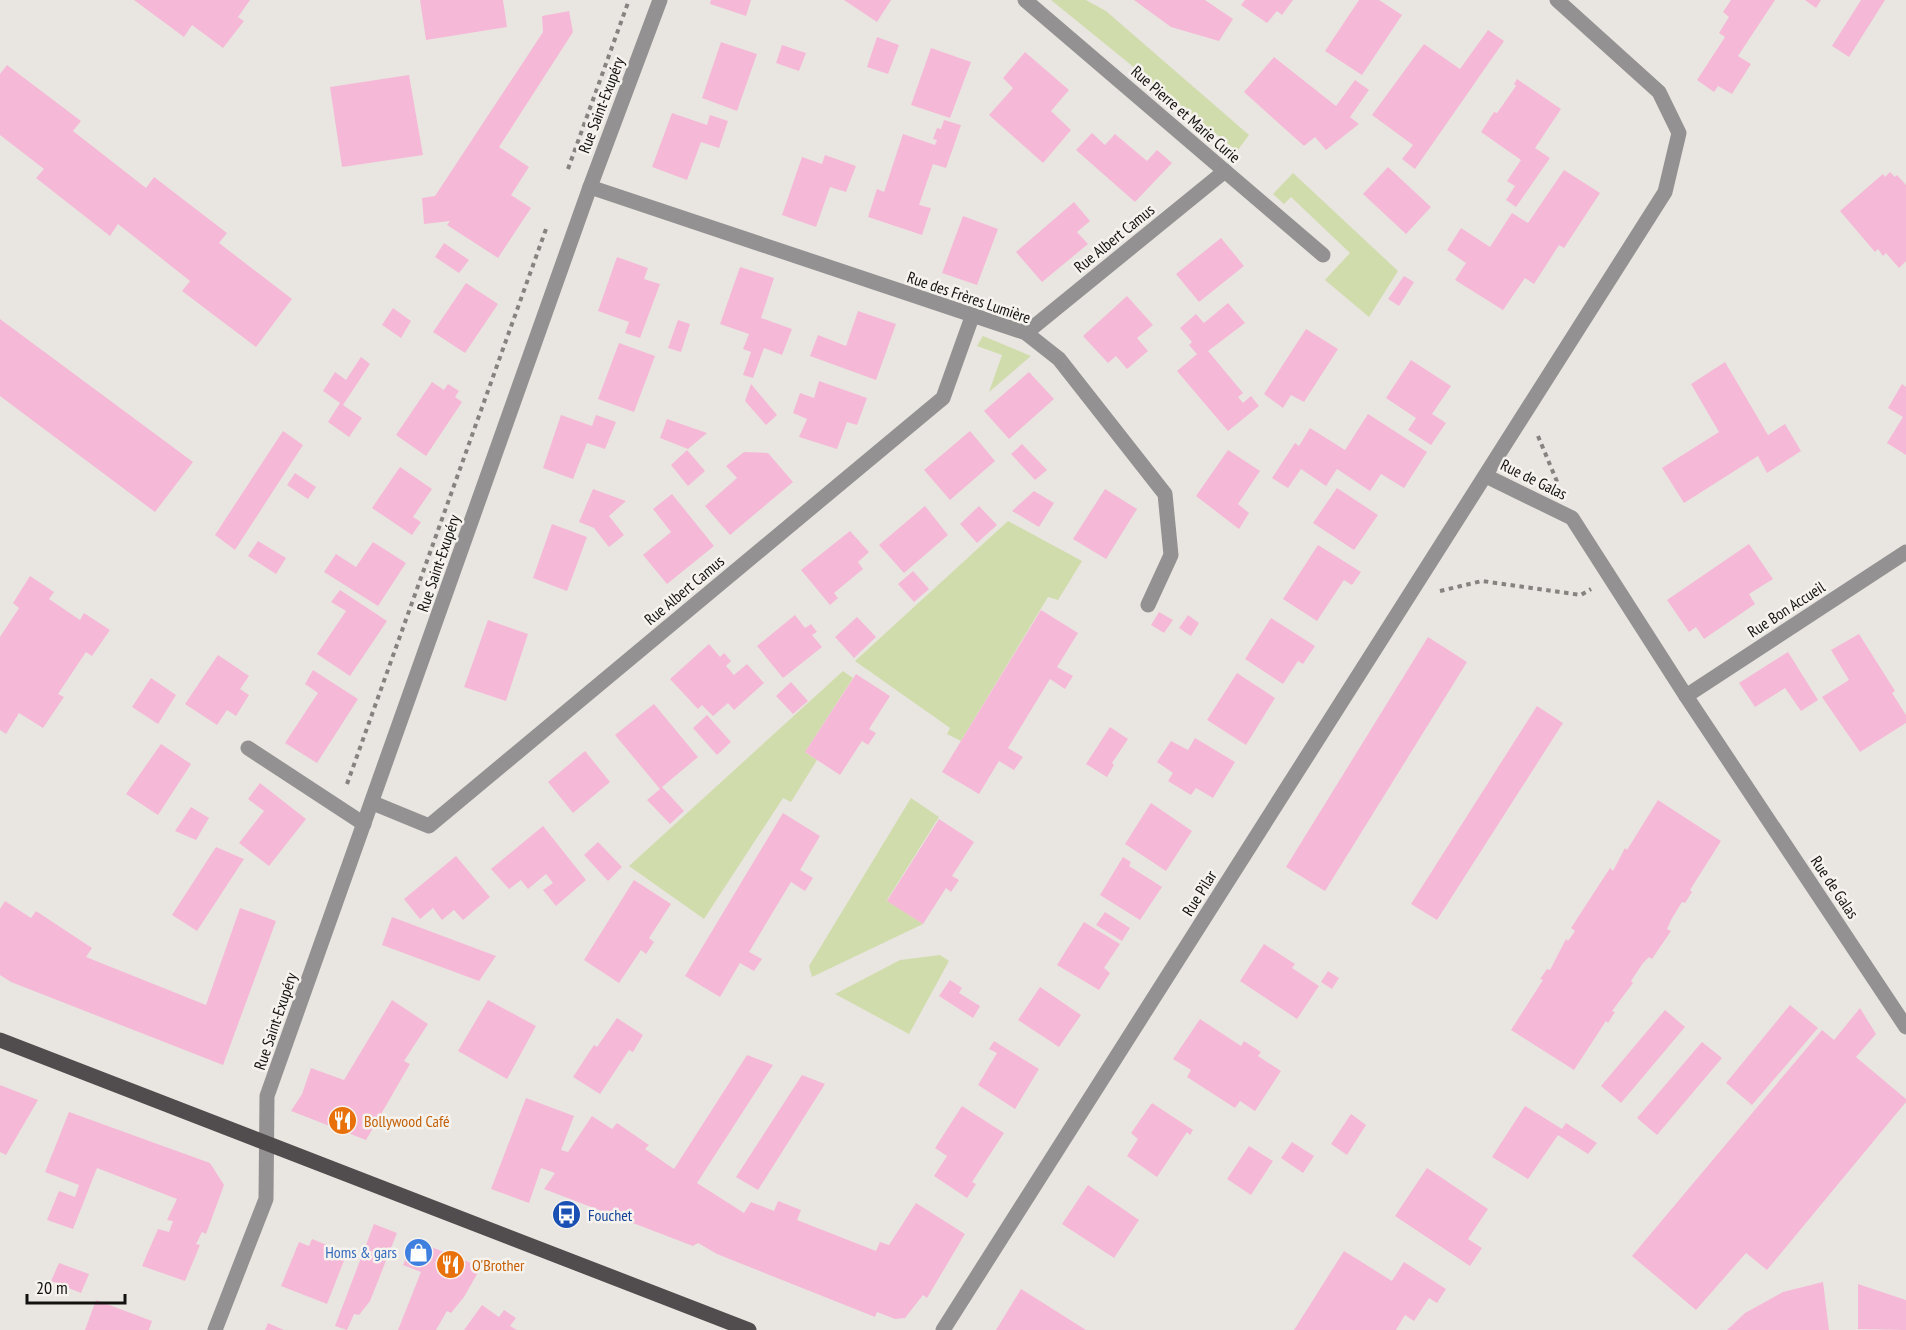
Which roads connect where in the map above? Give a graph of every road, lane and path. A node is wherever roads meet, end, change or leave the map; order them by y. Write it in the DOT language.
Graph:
graph roads {
  1 [pos="629,0"];
  2 [pos="660,0"];
  3 [pos="1025,0"];
  4 [pos="1557,0"];
  5 [pos="1225,171"];
  6 [pos="564,180"];
  7 [pos="590,187"];
  8 [pos="548,225"];
  9 [pos="1323,255"];
  10 [pos="972,317"];
  11 [pos="1026,333"];
  12 [pos="1527,409"];
  13 [pos="1486,476"];
  14 [pos="1572,518"];
  15 [pos="1906,552"];
  16 [pos="1610,579"];
  17 [pos="1408,598"];
  18 [pos="1148,604"];
  19 [pos="1686,696"];
  20 [pos="248,748"];
  21 [pos="373,803"];
  22 [pos="339,807"];
  23 [pos="364,824"];
  24 [pos="1906,1027"];
  25 [pos="0,1040"];
  26 [pos="265,1141"];
  27 [pos="215,1330"];
  28 [pos="748,1330"];
  29 [pos="942,1330"];
  1 -- 6 [label="path"];
  2 -- 7 [label="street, Rue Saint-Exupéry"];
  3 -- 5 [label="street, Rue Pierre et Marie Curie"];
  4 -- 12 [label="street, Rue de Galas"];
  5 -- 9 [label="street, Rue Pierre et Marie Curie"];
  5 -- 11 [label="street, Rue Albert Camus"];
  7 -- 10 [label="street, Rue des Frères Lumière"];
  7 -- 21 [label="street, Rue Saint-Exupéry"];
  8 -- 22 [label="path"];
  10 -- 11 [label="street, Rue des Frères Lumière"];
  10 -- 21 [label="street, Rue Albert Camus"];
  11 -- 18 [label="street, Rue des Frères Lumière"];
  12 -- 13 [label="street, Rue de Galas"];
  12 -- 14 [label="path"];
  13 -- 14 [label="street, Rue de Galas"];
  13 -- 17 [label="street, Rue Pilar"];
  14 -- 16 [label="street, Rue de Galas"];
  15 -- 19 [label="street, Rue Bon Accueil"];
  16 -- 17 [label="path"];
  16 -- 19 [label="street, Rue de Galas"];
  17 -- 29 [label="street, Rue Pilar"];
  19 -- 24 [label="street, Rue de Galas"];
  20 -- 22 [label="street"];
  21 -- 23 [label="street, Rue Saint-Exupéry"];
  22 -- 23 [label="street"];
  23 -- 26 [label="street, Rue Saint-Exupéry"];
  25 -- 26 [label="main road"];
  26 -- 27 [label="street, Rue Saint-Exupéry"];
  26 -- 28 [label="main road"];
}
